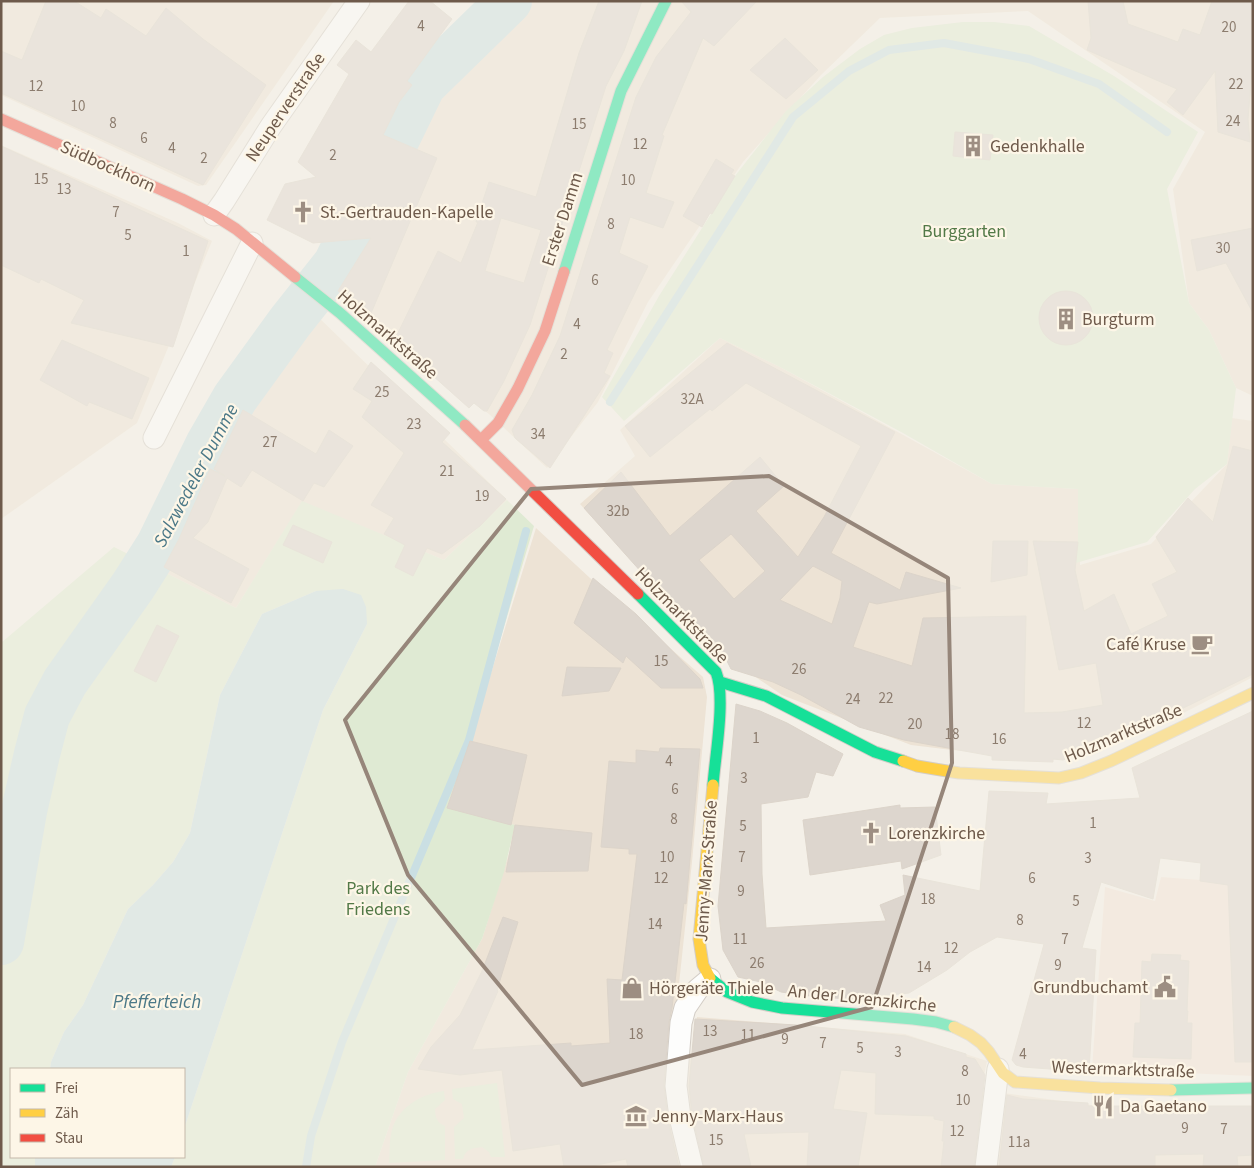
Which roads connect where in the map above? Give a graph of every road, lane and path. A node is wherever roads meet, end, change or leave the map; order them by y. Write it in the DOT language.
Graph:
graph roads {
  1 [pos="359,1"];
  2 [pos="666,1"];
  3 [pos="1,119"];
  4 [pos="214,215"];
  5 [pos="252,243"];
  6 [pos="154,438"];
  7 [pos="481,440"];
  8 [pos="720,682"];
  9 [pos="1253,693"];
  10 [pos="710,979"];
  11 [pos="998,1069"];
  12 [pos="1253,1088"];
  13 [pos="692,1167"];
  14 [pos="986,1167"];
  1 -- 4 [label="street, Neuperverstraße"];
  2 -- 7 [label="street, Erster Damm"];
  3 -- 4 [label="street, Südbockhorn"];
  4 -- 5 [label="street, Holzmarktstraße"];
  5 -- 6 [label="street"];
  5 -- 7 [label="street, Holzmarktstraße"];
  7 -- 8 [label="street, Holzmarktstraße"];
  8 -- 9 [label="street, Holzmarktstraße"];
  8 -- 10 [label="street, Jenny-Marx-Straße"];
  10 -- 11 [label="street, An der Lorenzkirche"];
  10 -- 13 [label="street"];
  11 -- 12 [label="street, Westermarktstraße"];
  11 -- 14 [label="street"];
}
